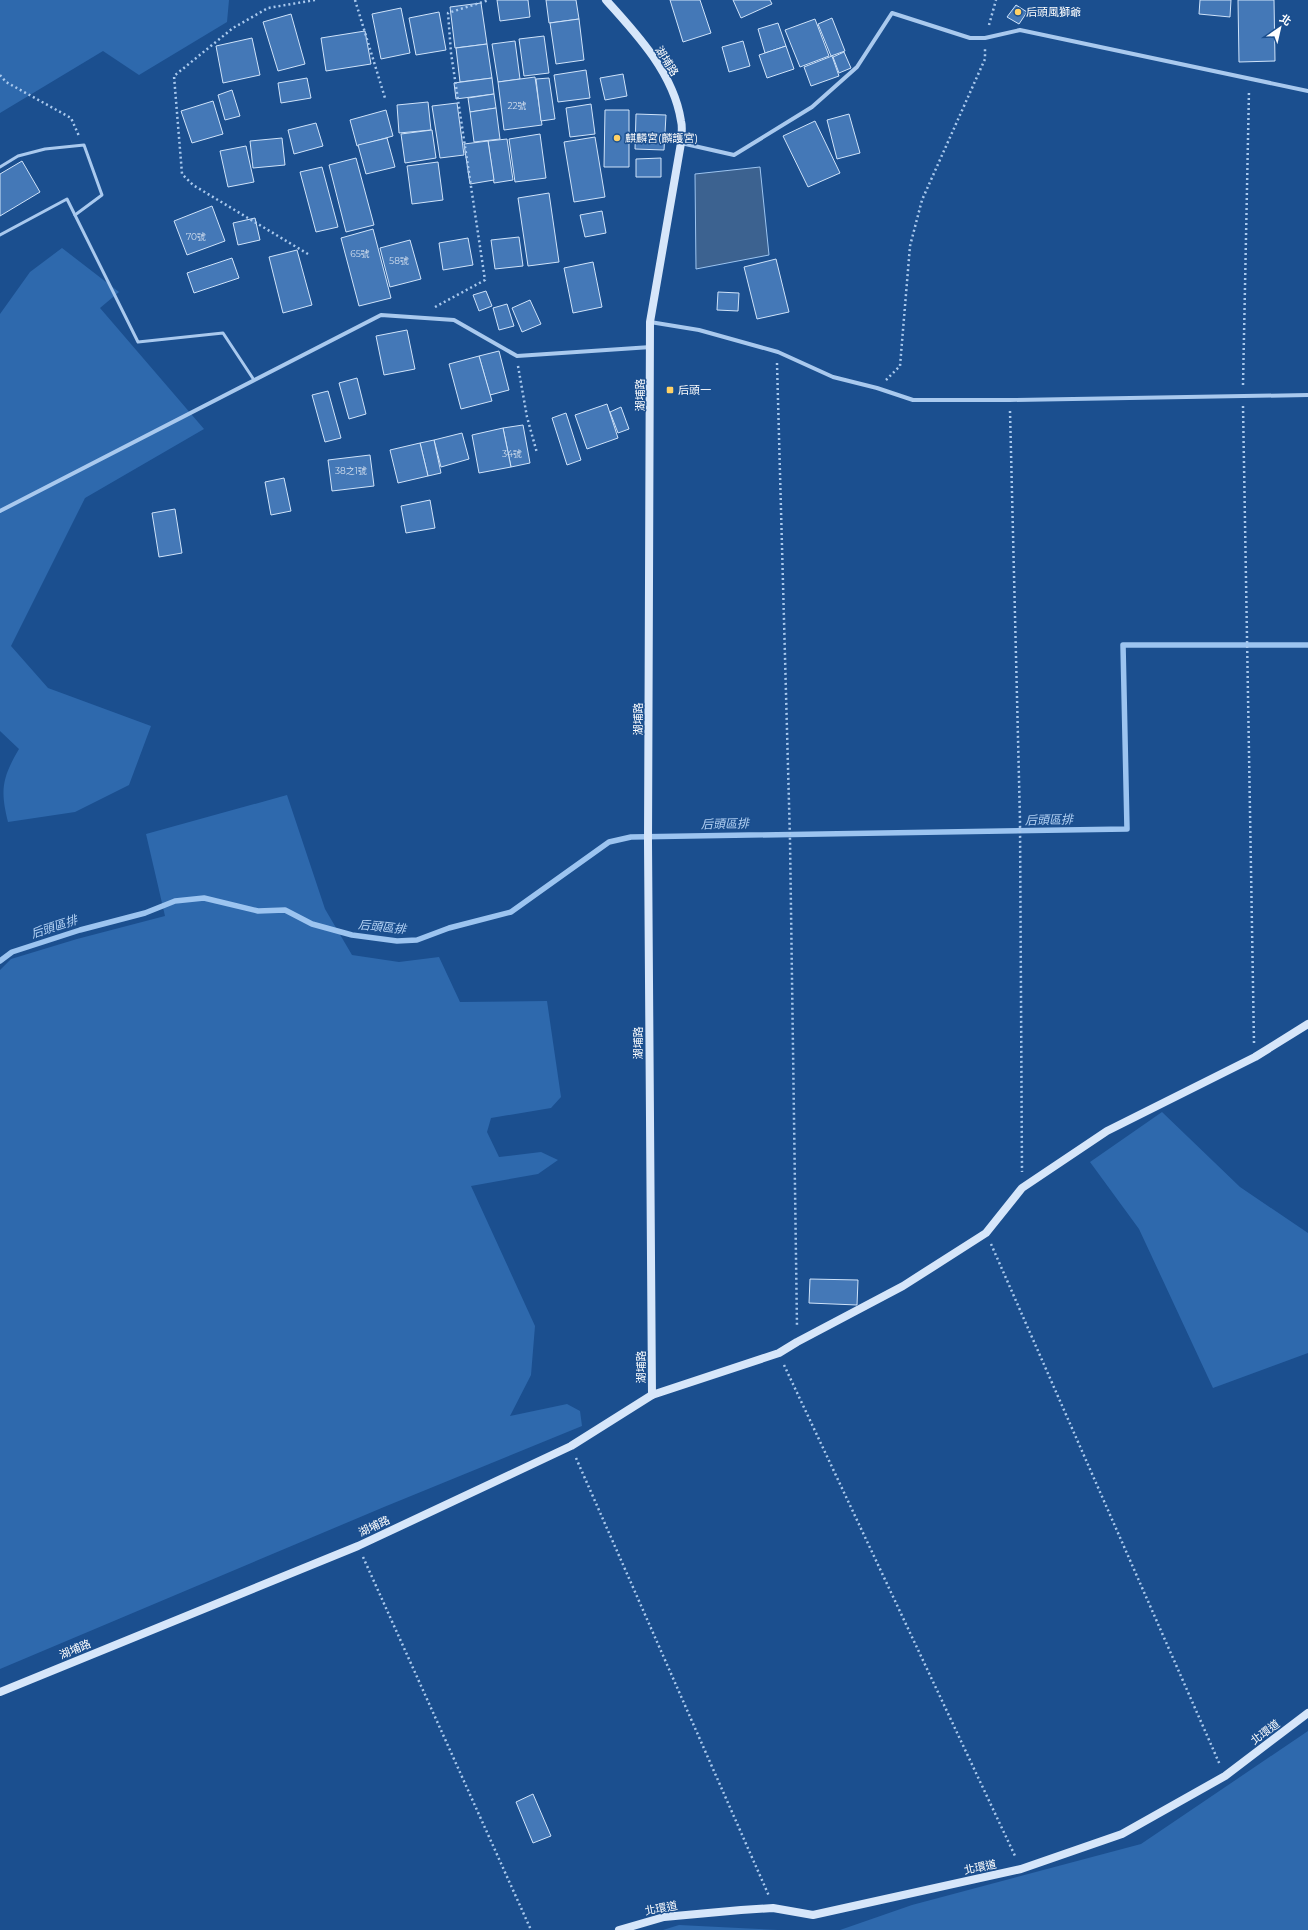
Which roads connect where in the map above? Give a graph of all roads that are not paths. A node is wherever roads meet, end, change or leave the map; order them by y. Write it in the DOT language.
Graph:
graph roads {
  1 [pos="606,0"];
  2 [pos="1308,91"];
  3 [pos="681,143"];
  4 [pos="0,167"];
  5 [pos="75,215"];
  6 [pos="0,234"];
  7 [pos="650,322"];
  8 [pos="651,347"];
  9 [pos="254,380"];
  10 [pos="1308,395"];
  11 [pos="0,510"];
  12 [pos="1308,1024"];
  13 [pos="652,1395"];
  14 [pos="0,1692"];
  15 [pos="1308,1713"];
  16 [pos="619,1930"];
  1 -- 3 [label="main road, 湖埔路"];
  2 -- 3 [label="street"];
  3 -- 7 [label="main road, 湖埔路"];
  4 -- 5 [label="lane"];
  5 -- 6 [label="lane"];
  5 -- 9 [label="lane"];
  7 -- 8 [label="main road, 湖埔路"];
  7 -- 10 [label="street"];
  8 -- 9 [label="street"];
  8 -- 13 [label="main road, 湖埔路"];
  9 -- 11 [label="street"];
  12 -- 13 [label="main road"];
  13 -- 14 [label="main road, 湖埔路"];
  15 -- 16 [label="main road, 北環道"];
}
